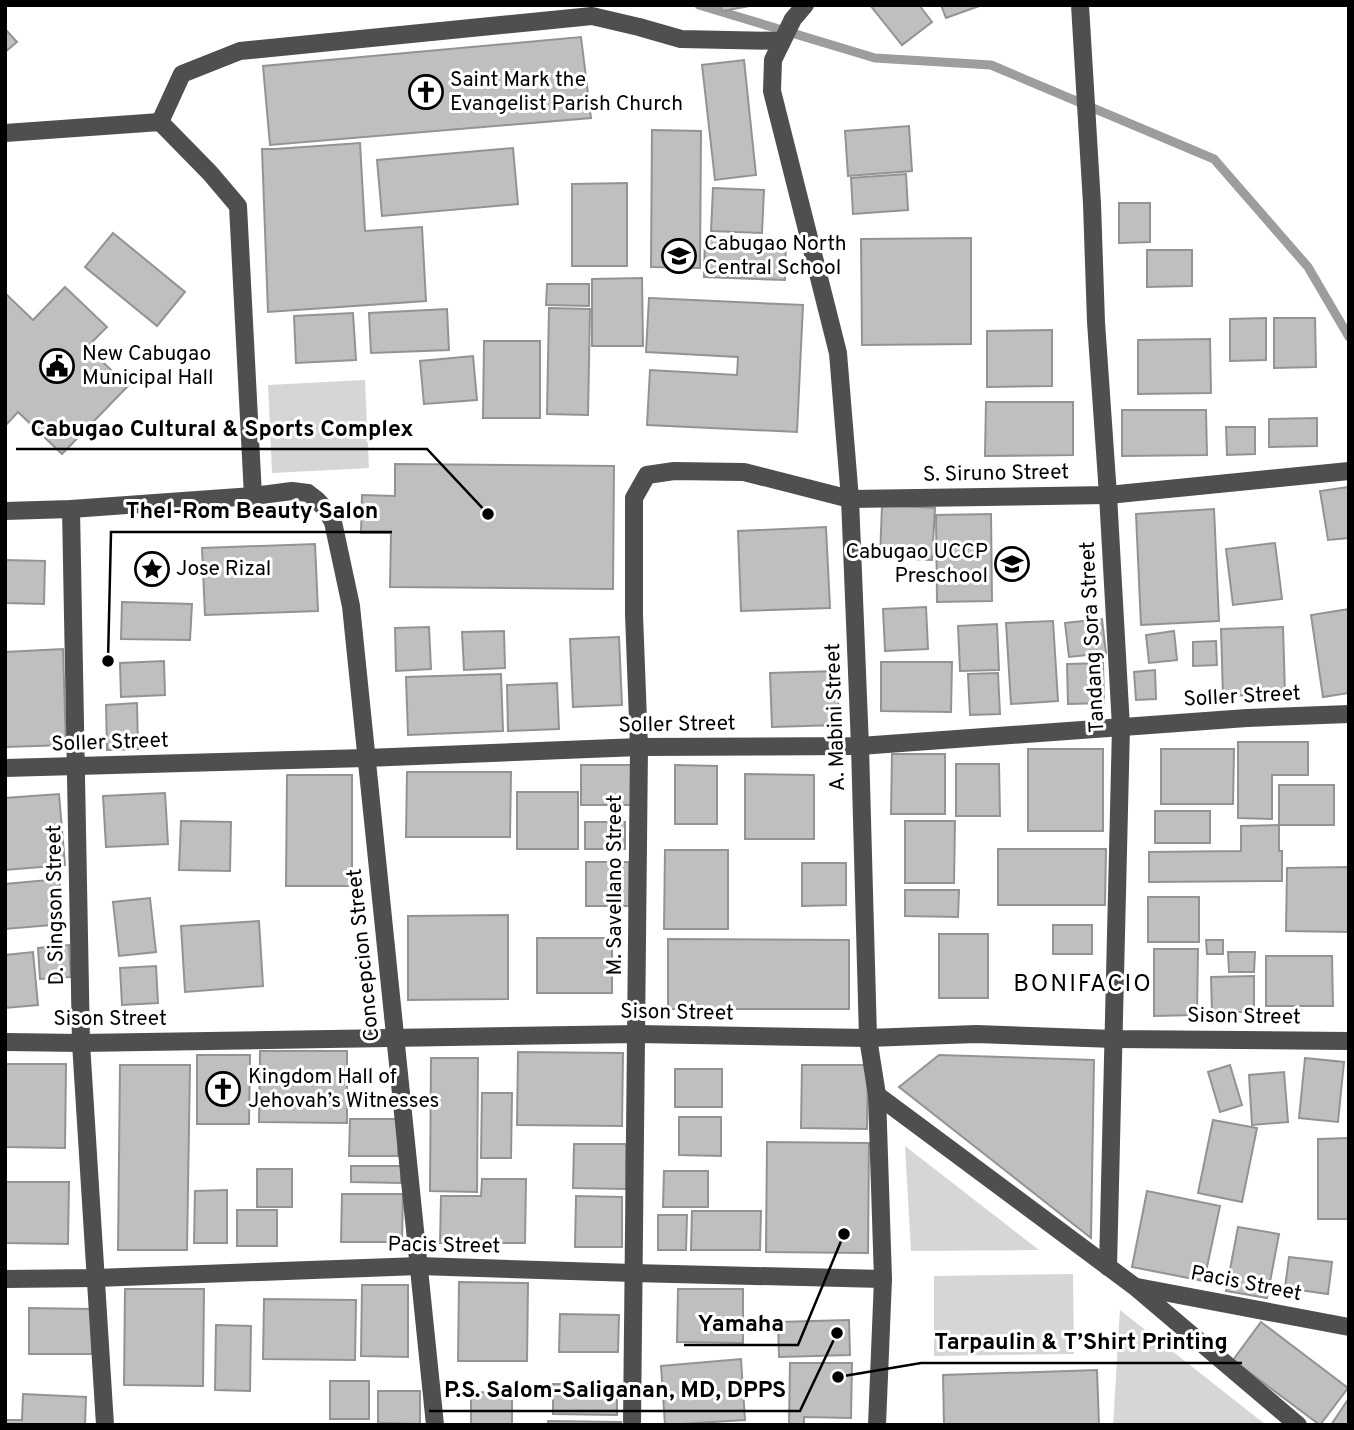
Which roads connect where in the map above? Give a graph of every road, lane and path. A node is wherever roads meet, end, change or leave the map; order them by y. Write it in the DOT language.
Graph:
graph roads {
  1 [pos="805,5"];
  2 [pos="1080,5"];
  3 [pos="782,41"];
  4 [pos="160,122"];
  5 [pos="5,133"];
  6 [pos="1349,471"];
  7 [pos="647,475"];
  8 [pos="1108,495"];
  9 [pos="253,496"];
  10 [pos="850,499"];
  11 [pos="71,509"];
  12 [pos="5,511"];
  13 [pos="1349,714"];
  14 [pos="1121,727"];
  15 [pos="860,746"];
  16 [pos="639,747"];
  17 [pos="366,758"];
  18 [pos="77,767"];
  19 [pos="5,768"];
  20 [pos="637,1034"];
  21 [pos="396,1038"];
  22 [pos="868,1038"];
  23 [pos="1114,1039"];
  24 [pos="1349,1041"];
  25 [pos="5,1042"];
  26 [pos="81,1043"];
  27 [pos="877,1095"];
  28 [pos="419,1266"];
  29 [pos="1108,1267"];
  30 [pos="633,1273"];
  31 [pos="96,1278"];
  32 [pos="5,1279"];
  33 [pos="883,1279"];
  34 [pos="1134,1286"];
  35 [pos="1349,1326"];
  36 [pos="105,1425"];
  37 [pos="435,1425"];
  38 [pos="632,1425"];
  39 [pos="877,1425"];
  40 [pos="1298,1425"];
  1 -- 3 [label="street, A. Mabini Street"];
  2 -- 8 [label="street, Tandang Sora Street"];
  3 -- 4 [label="street"];
  3 -- 10 [label="street, A. Mabini Street"];
  4 -- 5 [label="street"];
  4 -- 9 [label="street"];
  6 -- 8 [label="street, S. Siruno Street"];
  7 -- 10 [label="street, S. Siruno Street"];
  7 -- 16 [label="street, M. Savellano Street"];
  8 -- 10 [label="street, S. Siruno Street"];
  8 -- 14 [label="street, Tandang Sora Street"];
  9 -- 11 [label="street, Concepcion Street"];
  9 -- 17 [label="street, Concepcion Street"];
  10 -- 15 [label="street, A. Mabini Street"];
  11 -- 12 [label="street, Concepcion Street"];
  11 -- 18 [label="street, D. Singson Street"];
  13 -- 14 [label="street, Soller Street"];
  14 -- 15 [label="street, Soller Street"];
  14 -- 23 [label="street, Tandang Sora Street"];
  15 -- 16 [label="street, Soller Street"];
  15 -- 22 [label="street, A. Mabini Street"];
  16 -- 17 [label="street, Soller Street"];
  16 -- 20 [label="street, M. Savellano Street"];
  17 -- 18 [label="street, Soller Street"];
  17 -- 21 [label="street, Concepcion Street"];
  18 -- 19 [label="street, Soller Street"];
  18 -- 26 [label="street, D. Singson Street"];
  20 -- 21 [label="street, Sison Street"];
  20 -- 22 [label="street, Sison Street"];
  20 -- 30 [label="street, M. Savellano Street"];
  21 -- 26 [label="street, Sison Street"];
  21 -- 28 [label="street, Concepcion Street"];
  22 -- 23 [label="street, Sison Street"];
  22 -- 27 [label="street, A. Mabini Street"];
  23 -- 24 [label="street, Sison Street"];
  23 -- 29 [label="street, Tandang Sora Street"];
  25 -- 26 [label="street, Sison Street"];
  26 -- 31 [label="street, D. Singson Street"];
  27 -- 29 [label="street"];
  27 -- 33 [label="street, A. Mabini Street"];
  28 -- 30 [label="street, Pacis Street"];
  28 -- 31 [label="street, Pacis Street"];
  28 -- 37 [label="street, Concepcion Street"];
  29 -- 34 [label="street"];
  30 -- 33 [label="street, Pacis Street"];
  30 -- 38 [label="street, M. Savellano Street"];
  31 -- 32 [label="street, Pacis Street"];
  31 -- 36 [label="street, D. Singson Street"];
  33 -- 39 [label="street, A. Mabini Street"];
  34 -- 35 [label="street, Pacis Street"];
  34 -- 40 [label="street"];
}
